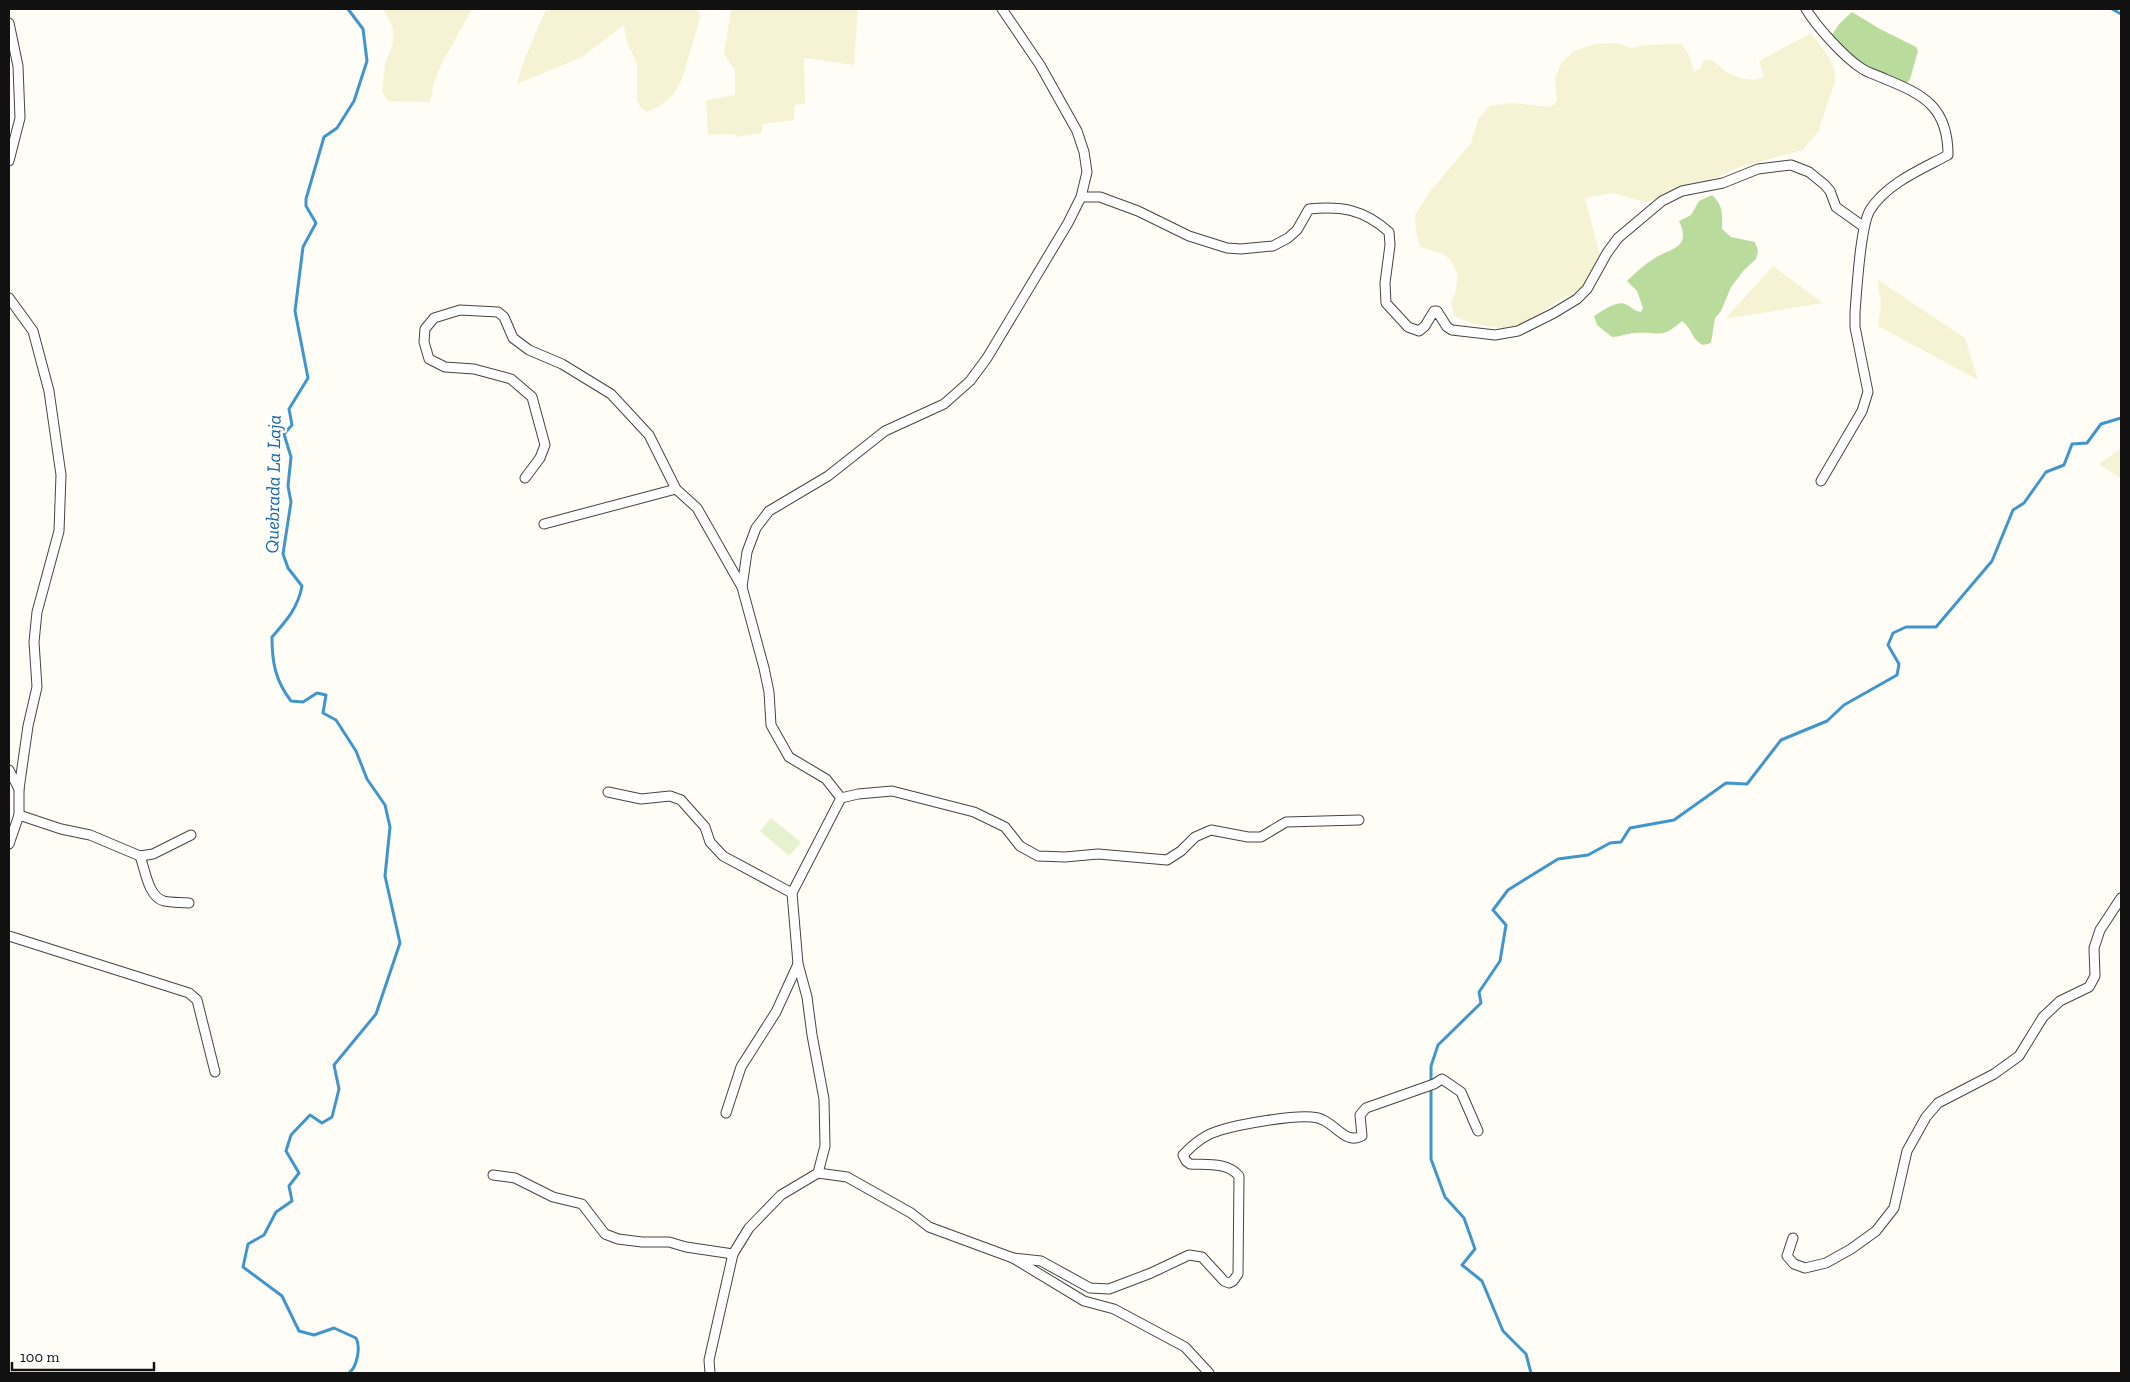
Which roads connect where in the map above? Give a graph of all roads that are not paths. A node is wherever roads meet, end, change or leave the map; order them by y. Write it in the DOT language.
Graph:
graph roads {
  1 [pos="1002,9"];
  2 [pos="1806,9"];
  3 [pos="9,23"];
  4 [pos="9,158"];
  5 [pos="1081,197"];
  6 [pos="1864,227"];
  7 [pos="9,298"];
  8 [pos="525,478"];
  9 [pos="1821,480"];
  10 [pos="676,489"];
  11 [pos="544,524"];
  12 [pos="742,587"];
  13 [pos="9,770"];
  14 [pos="19,789"];
  15 [pos="608,792"];
  16 [pos="841,798"];
  17 [pos="18,815"];
  18 [pos="1359,820"];
  19 [pos="191,835"];
  20 [pos="9,844"];
  21 [pos="140,856"];
  22 [pos="792,893"];
  23 [pos="2121,898"];
  24 [pos="188,903"];
  25 [pos="9,936"];
  26 [pos="798,964"];
  27 [pos="215,1072"];
  28 [pos="726,1113"];
  29 [pos="1478,1131"];
  30 [pos="818,1173"];
  31 [pos="493,1175"];
  32 [pos="1793,1238"];
  33 [pos="733,1254"];
  34 [pos="1013,1258"];
  35 [pos="710,1373"];
  36 [pos="1209,1373"];
  1 -- 5 [label="street"];
  2 -- 6 [label="street"];
  3 -- 4 [label="street"];
  5 -- 6 [label="street"];
  5 -- 12 [label="street"];
  6 -- 9 [label="street"];
  7 -- 14 [label="street"];
  8 -- 10 [label="street"];
  10 -- 11 [label="street"];
  10 -- 12 [label="street"];
  12 -- 16 [label="street"];
  13 -- 14 [label="street"];
  14 -- 17 [label="street"];
  15 -- 22 [label="street"];
  16 -- 18 [label="street"];
  16 -- 22 [label="street"];
  17 -- 20 [label="street"];
  17 -- 21 [label="street"];
  19 -- 21 [label="street"];
  21 -- 24 [label="street"];
  22 -- 26 [label="street"];
  23 -- 32 [label="street"];
  25 -- 27 [label="street"];
  26 -- 28 [label="street"];
  26 -- 30 [label="street"];
  29 -- 34 [label="street"];
  30 -- 33 [label="street"];
  30 -- 34 [label="street"];
  31 -- 33 [label="street"];
  33 -- 35 [label="street"];
  34 -- 36 [label="street"];
}
